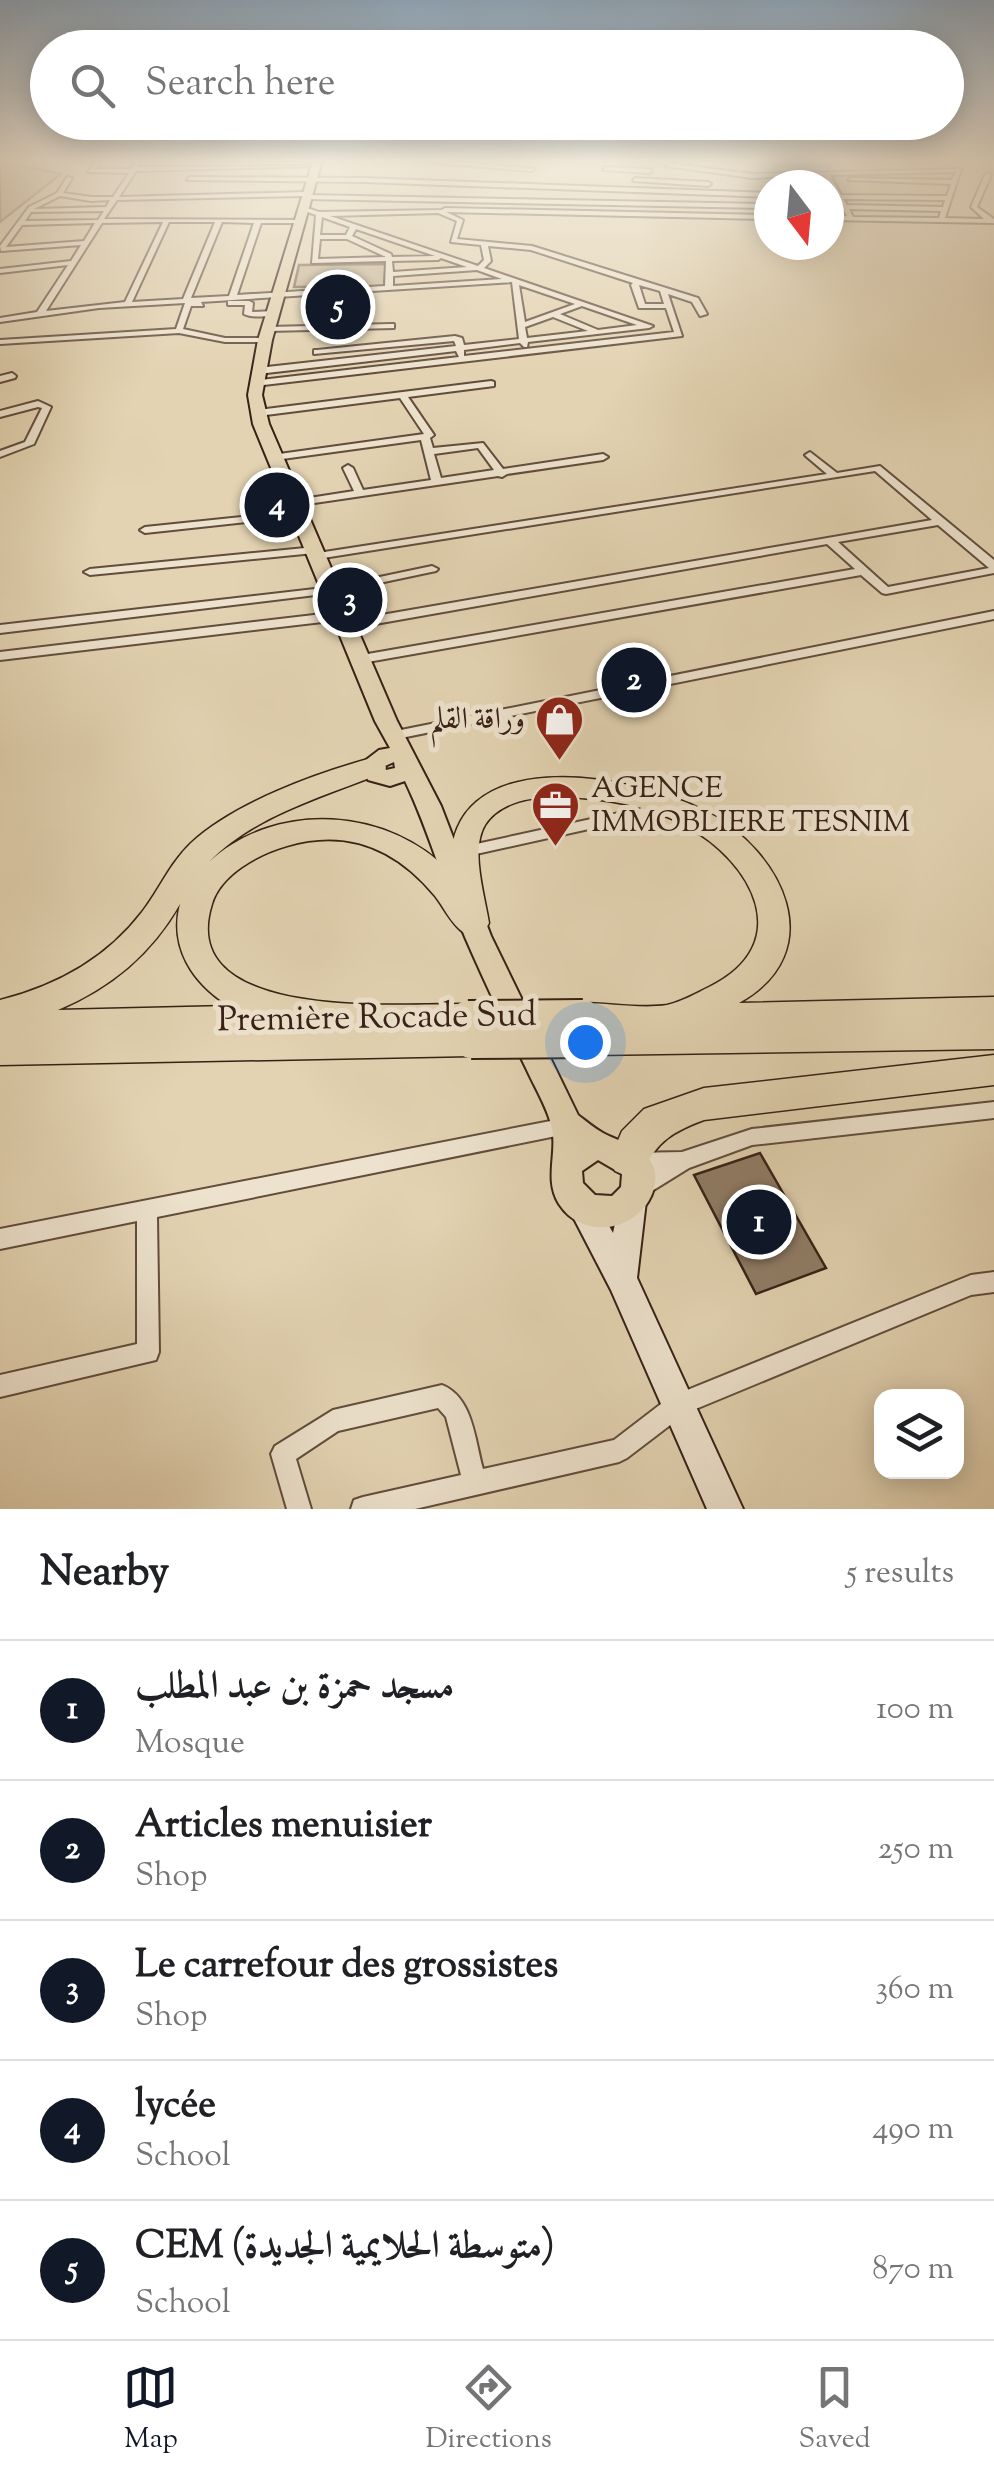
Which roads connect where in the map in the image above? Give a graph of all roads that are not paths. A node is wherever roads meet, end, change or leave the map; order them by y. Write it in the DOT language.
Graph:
graph roads {
  1 [pos="16,231"];
  2 [pos="92,231"];
  3 [pos="162,231"];
  4 [pos="216,231"];
  5 [pos="254,231"];
  6 [pos="299,231"];
  7 [pos="316,231"];
  8 [pos="351,231"];
  9 [pos="370,231"];
  10 [pos="456,231"];
  11 [pos="317,237"];
  12 [pos="348,237"];
  13 [pos="83,243"];
  14 [pos="484,244"];
  15 [pos="448,258"];
  16 [pos="388,260"];
  17 [pos="70,264"];
  18 [pos="479,268"];
  19 [pos="0,272"];
  20 [pos="389,274"];
  21 [pos="516,280"];
  22 [pos="638,282"];
  23 [pos="390,288"];
  24 [pos="664,290"];
  25 [pos="282,292"];
  26 [pos="233,296"];
  27 [pos="188,299"];
  28 [pos="209,301"];
  29 [pos="128,304"];
  30 [pos="582,304"];
  31 [pos="670,306"];
  32 [pos="64,311"];
  33 [pos="40,314"];
  34 [pos="552,314"];
  35 [pos="704,314"];
  36 [pos="0,320"];
  37 [pos="391,326"];
  38 [pos="521,326"];
  39 [pos="649,326"];
  40 [pos="269,327"];
  41 [pos="178,330"];
  42 [pos="600,332"];
  43 [pos="674,335"];
  44 [pos="52,338"];
  45 [pos="523,341"];
  46 [pos="0,342"];
  47 [pos="459,348"];
  48 [pos="382,351"];
  49 [pos="316,352"];
  50 [pos="526,352"];
  51 [pos="462,360"];
  52 [pos="382,369"];
  53 [pos="12,376"];
  54 [pos="256,376"];
  55 [pos="306,377"];
  56 [pos="0,380"];
  57 [pos="492,384"];
  58 [pos="402,394"];
  59 [pos="326,404"];
  60 [pos="0,414"];
  61 [pos="258,414"];
  62 [pos="425,438"];
  63 [pos="428,452"];
  64 [pos="0,454"];
  65 [pos="810,455"];
  66 [pos="275,457"];
  67 [pos="602,457"];
  68 [pos="348,468"];
  69 [pos="502,474"];
  70 [pos="835,476"];
  71 [pos="437,482"];
  72 [pos="360,494"];
  73 [pos="296,508"];
  74 [pos="942,520"];
  75 [pos="145,530"];
  76 [pos="829,540"];
  77 [pos="316,553"];
  78 [pos="994,568"];
  79 [pos="432,569"];
  80 [pos="862,571"];
  81 [pos="90,572"];
  82 [pos="332,590"];
  83 [pos="994,615"];
  84 [pos="346,620"];
  85 [pos="0,628"];
  86 [pos="0,656"];
  87 [pos="362,659"];
  88 [pos="391,728"];
  89 [pos="390,768"];
  90 [pos="656,810"];
  91 [pos="467,852"];
  92 [pos="224,865"];
  93 [pos="473,922"];
  94 [pos="994,1011"];
  95 [pos="0,1014"];
  96 [pos="388,1016"];
  97 [pos="670,1019"];
  98 [pos="0,1026"];
  99 [pos="587,1029"];
  100 [pos="469,1030"];
  101 [pos="994,1034"];
  102 [pos="0,1050"];
  103 [pos="994,1070"];
  104 [pos="994,1110"];
  105 [pos="567,1126"];
  106 [pos="682,1161"];
  107 [pos="616,1170"];
  108 [pos="583,1207"];
  109 [pos="147,1210"];
  110 [pos="0,1240"];
  111 [pos="622,1279"];
  112 [pos="994,1282"];
  113 [pos="0,1386"];
  114 [pos="678,1405"];
  115 [pos="475,1484"];
  116 [pos="299,1509"];
  117 [pos="363,1509"];
  118 [pos="725,1509"];
  1 -- 13 [label="street"];
  2 -- 13 [label="street"];
  3 -- 29 [label="street"];
  4 -- 27 [label="street"];
  5 -- 26 [label="street"];
  6 -- 25 [label="main road"];
  7 -- 11 [label="street"];
  8 -- 12 [label="street"];
  9 -- 15 [label="street"];
  10 -- 14 [label="street"];
  11 -- 12 [label="street"];
  11 -- 16 [label="street"];
  12 -- 16 [label="street"];
  13 -- 17 [label="street"];
  14 -- 18 [label="street"];
  14 -- 22 [label="street"];
  15 -- 16 [label="street"];
  15 -- 18 [label="street"];
  16 -- 20 [label="street"];
  17 -- 19 [label="street"];
  17 -- 33 [label="street"];
  18 -- 20 [label="street"];
  18 -- 21 [label="street"];
  20 -- 23 [label="street"];
  21 -- 23 [label="street"];
  21 -- 30 [label="street"];
  21 -- 38 [label="street"];
  22 -- 24 [label="street"];
  22 -- 31 [label="street"];
  23 -- 25 [label="street"];
  24 -- 31 [label="street"];
  24 -- 35 [label="street"];
  25 -- 26 [label="street"];
  25 -- 40 [label="main road"];
  26 -- 28 [label="street"];
  27 -- 28 [label="street"];
  27 -- 29 [label="street"];
  28 -- 40 [label="street"];
  28 -- 41 [label="street"];
  29 -- 32 [label="street"];
  30 -- 34 [label="street"];
  30 -- 39 [label="street"];
  31 -- 43 [label="street"];
  32 -- 33 [label="street"];
  32 -- 44 [label="street"];
  33 -- 36 [label="street"];
  34 -- 38 [label="street"];
  34 -- 42 [label="street"];
  37 -- 40 [label="street"];
  38 -- 45 [label="street"];
  39 -- 42 [label="street"];
  39 -- 43 [label="street"];
  40 -- 41 [label="street"];
  40 -- 54 [label="main road"];
  41 -- 44 [label="street"];
  42 -- 45 [label="street"];
  43 -- 50 [label="street"];
  44 -- 46 [label="street"];
  45 -- 47 [label="street"];
  45 -- 50 [label="street"];
  47 -- 48 [label="street"];
  47 -- 51 [label="street"];
  48 -- 49 [label="street"];
  48 -- 52 [label="street"];
  48 -- 54 [label="street"];
  50 -- 51 [label="street"];
  51 -- 52 [label="street"];
  52 -- 55 [label="street"];
  53 -- 56 [label="street"];
  54 -- 55 [label="street"];
  54 -- 61 [label="main road"];
  55 -- 59 [label="street"];
  57 -- 58 [label="street"];
  58 -- 59 [label="street"];
  58 -- 62 [label="street"];
  59 -- 61 [label="street"];
  60 -- 64 [label="street"];
  61 -- 66 [label="main road"];
  62 -- 63 [label="street"];
  62 -- 66 [label="street"];
  63 -- 69 [label="street"];
  63 -- 71 [label="street"];
  65 -- 70 [label="street"];
  66 -- 73 [label="main road"];
  67 -- 69 [label="street"];
  68 -- 72 [label="street"];
  69 -- 71 [label="street"];
  70 -- 74 [label="street"];
  70 -- 77 [label="street"];
  71 -- 72 [label="street"];
  72 -- 73 [label="street"];
  73 -- 75 [label="street"];
  73 -- 77 [label="main road"];
  74 -- 76 [label="street"];
  74 -- 78 [label="street"];
  76 -- 80 [label="street"];
  76 -- 84 [label="street"];
  77 -- 81 [label="street"];
  77 -- 82 [label="main road"];
  78 -- 80 [label="street"];
  79 -- 82 [label="street"];
  80 -- 87 [label="street"];
  82 -- 84 [label="main road"];
  82 -- 85 [label="street"];
  83 -- 88 [label="street"];
  84 -- 86 [label="street"];
  84 -- 87 [label="main road"];
  87 -- 88 [label="main road"];
  88 -- 89 [label="main road"];
  89 -- 92 [label="highway"];
  89 -- 93 [label="main road"];
  89 -- 95 [label="highway"];
  90 -- 91 [label="street"];
  91 -- 93 [label="highway"];
  91 -- 97 [label="highway"];
  92 -- 93 [label="highway"];
  92 -- 96 [label="highway"];
  93 -- 105 [label="main road"];
  94 -- 97 [label="highway, Première Rocade Sud"];
  96 -- 98 [label="highway, Première Rocade Sud"];
  96 -- 100 [label="highway, Première Rocade Sud"];
  97 -- 99 [label="highway, Première Rocade Sud"];
  99 -- 100 [label="highway, Première Rocade Sud, bridge"];
  99 -- 101 [label="highway, Première Rocade Sud"];
  100 -- 102 [label="highway, Première Rocade Sud"];
  103 -- 107 [label="highway"];
  104 -- 106 [label="street"];
  105 -- 107 [label="main road"];
  105 -- 109 [label="street"];
  106 -- 107 [label="street"];
  106 -- 107 [label="street"];
  107 -- 108 [label="main road"];
  107 -- 108 [label="main road"];
  107 -- 111 [label="main road"];
  108 -- 111 [label="main road"];
  109 -- 110 [label="street"];
  109 -- 113 [label="street"];
  111 -- 114 [label="main road"];
  112 -- 114 [label="street"];
  114 -- 115 [label="street"];
  114 -- 118 [label="main road"];
  115 -- 116 [label="street"];
  115 -- 117 [label="street"];
}
